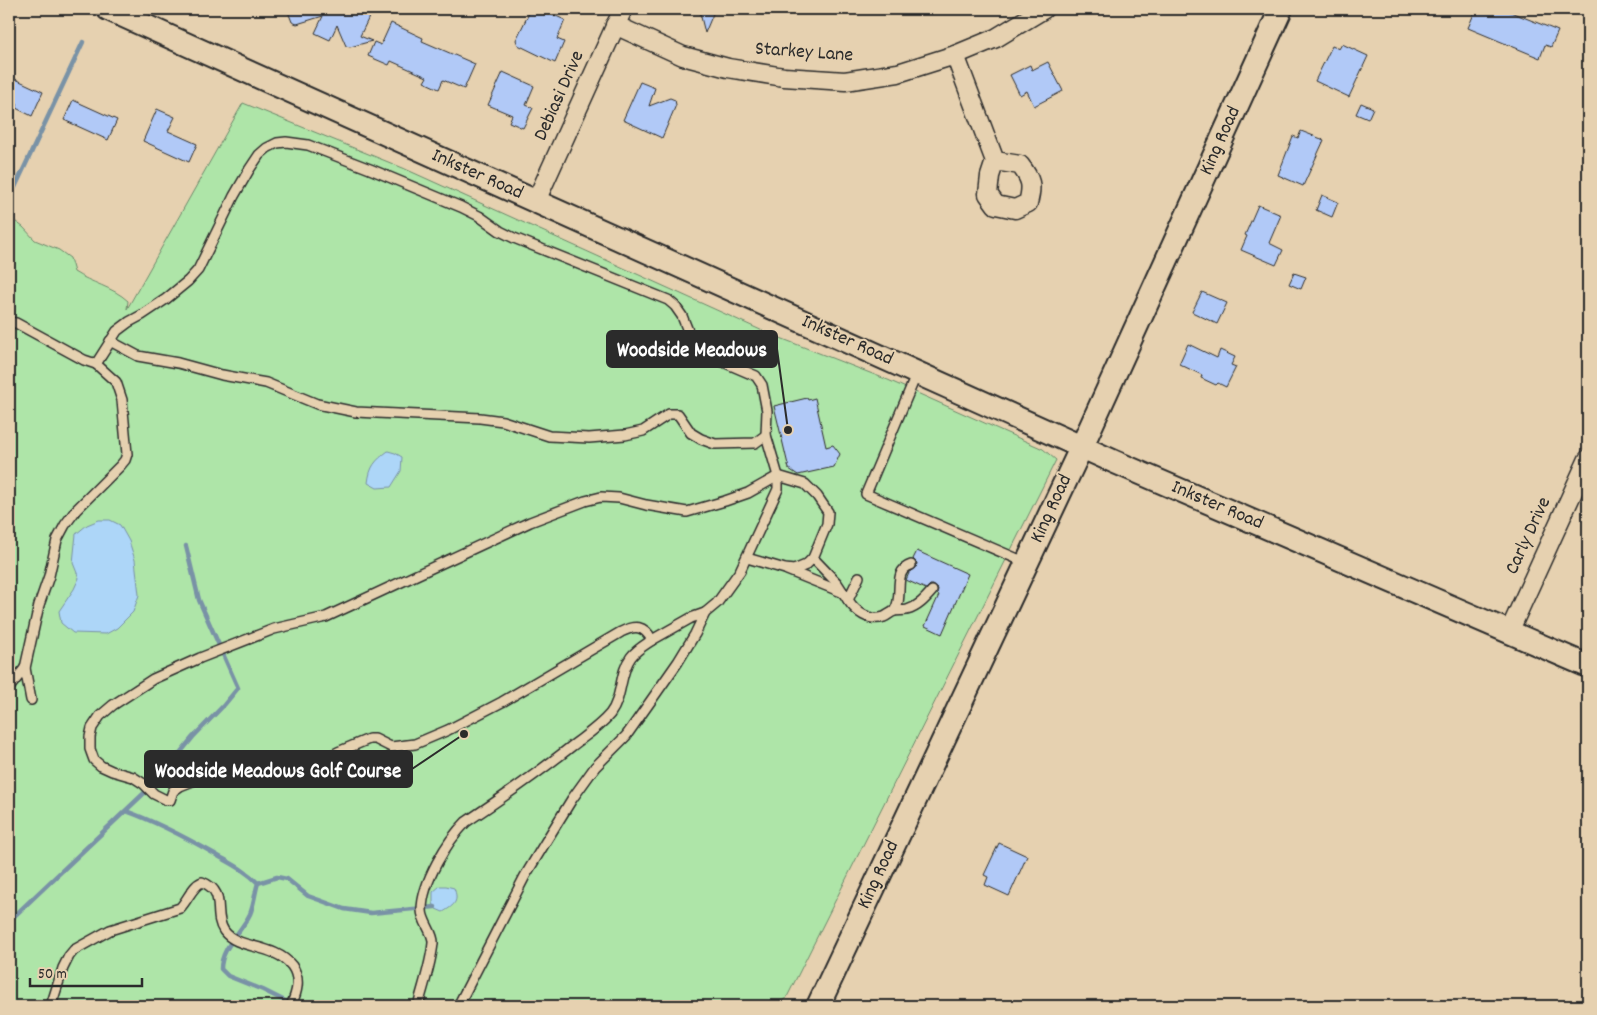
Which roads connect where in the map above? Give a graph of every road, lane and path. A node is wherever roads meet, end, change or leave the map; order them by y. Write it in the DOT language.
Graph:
graph roads {
  1 [pos="108,9"];
  2 [pos="622,9"];
  3 [pos="1044,9"];
  4 [pos="1280,9"];
  5 [pos="615,25"];
  6 [pos="955,55"];
  7 [pos="995,162"];
  8 [pos="536,201"];
  9 [pos="9,322"];
  10 [pos="110,342"];
  11 [pos="96,364"];
  12 [pos="917,372"];
  13 [pos="766,436"];
  14 [pos="1082,446"];
  15 [pos="1588,459"];
  16 [pos="778,476"];
  17 [pos="1581,492"];
  18 [pos="746,558"];
  19 [pos="813,558"];
  20 [pos="1027,563"];
  21 [pos="911,565"];
  22 [pos="785,569"];
  23 [pos="859,577"];
  24 [pos="932,591"];
  25 [pos="846,597"];
  26 [pos="894,611"];
  27 [pos="705,613"];
  28 [pos="1509,632"];
  29 [pos="652,640"];
  30 [pos="1588,666"];
  31 [pos="25,668"];
  32 [pos="9,688"];
  33 [pos="31,700"];
  34 [pos="51,1006"];
  35 [pos="291,1006"];
  36 [pos="418,1006"];
  37 [pos="458,1006"];
  38 [pos="818,1006"];
  1 -- 8 [label="street, Inkster Road"];
  2 -- 5 [label="street, Debiasi Drive"];
  3 -- 6 [label="street, Starkey Lane"];
  4 -- 14 [label="street, King Road"];
  5 -- 6 [label="street, Starkey Lane"];
  5 -- 8 [label="street, Debiasi Drive"];
  6 -- 7 [label="street"];
  8 -- 12 [label="street, Inkster Road"];
  9 -- 11 [label="lane"];
  10 -- 11 [label="lane"];
  10 -- 13 [label="lane"];
  10 -- 13 [label="lane"];
  11 -- 31 [label="lane"];
  12 -- 14 [label="street, Inkster Road"];
  12 -- 20 [label="lane"];
  13 -- 16 [label="lane"];
  14 -- 20 [label="street, King Road"];
  14 -- 28 [label="street, Inkster Road"];
  15 -- 17 [label="street, Carly Drive"];
  16 -- 18 [label="lane"];
  16 -- 19 [label="lane"];
  16 -- 29 [label="lane"];
  17 -- 28 [label="street, Carly Drive"];
  18 -- 22 [label="lane"];
  18 -- 27 [label="lane"];
  19 -- 22 [label="lane"];
  19 -- 25 [label="lane"];
  20 -- 38 [label="street, King Road"];
  21 -- 26 [label="lane"];
  22 -- 25 [label="lane"];
  23 -- 25 [label="lane"];
  24 -- 26 [label="lane"];
  25 -- 26 [label="lane"];
  27 -- 29 [label="lane"];
  27 -- 37 [label="lane"];
  28 -- 30 [label="street, Inkster Road"];
  29 -- 36 [label="lane"];
  31 -- 32 [label="lane"];
  31 -- 33 [label="lane"];
  34 -- 35 [label="lane"];
}
